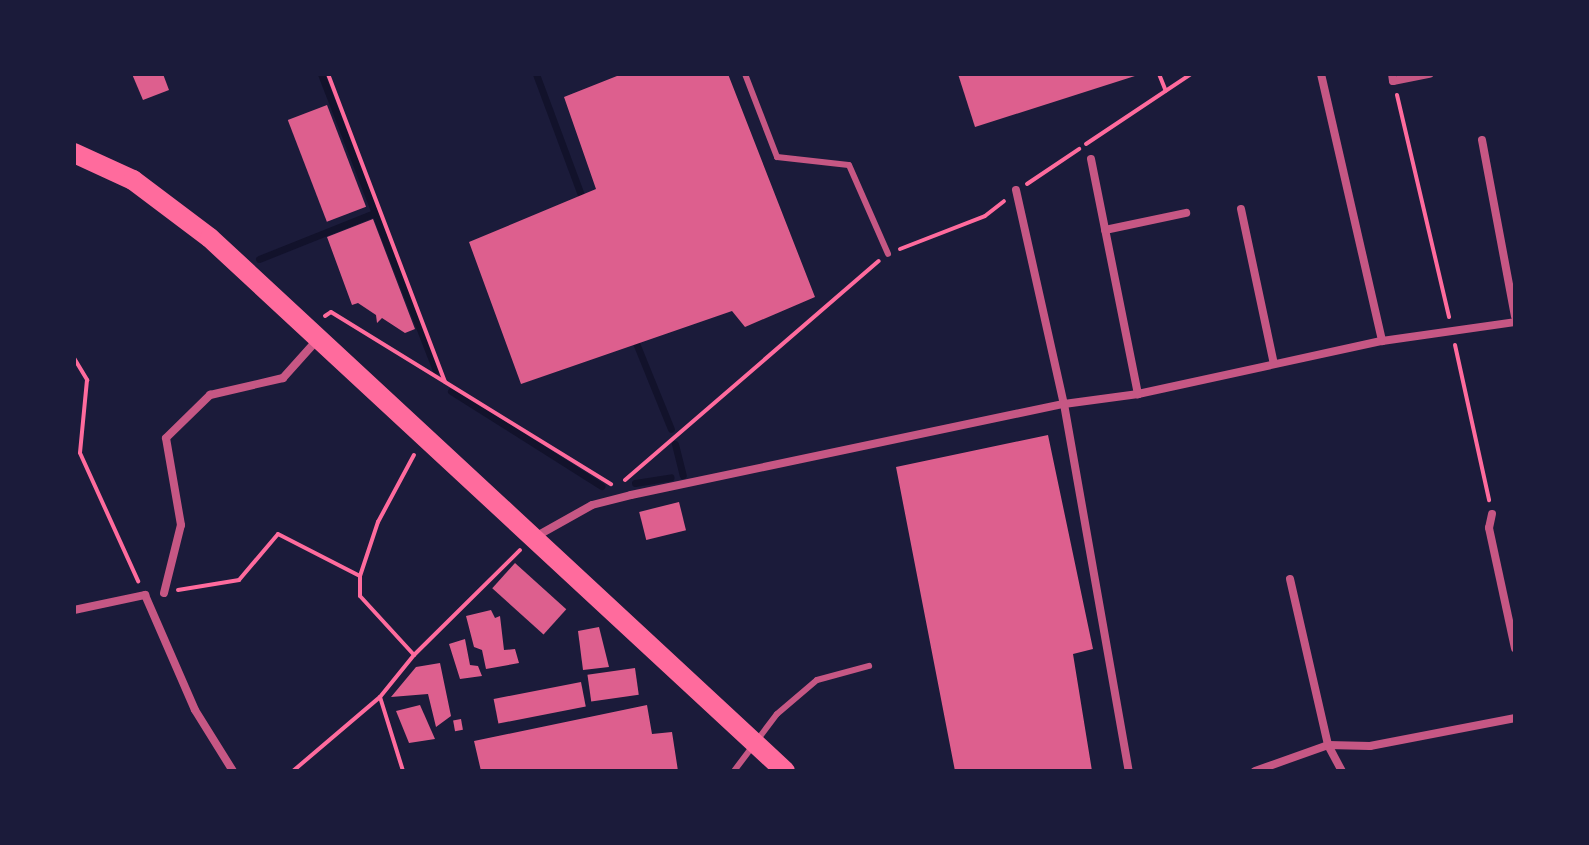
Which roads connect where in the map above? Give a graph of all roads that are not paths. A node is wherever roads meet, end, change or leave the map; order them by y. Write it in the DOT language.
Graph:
graph roads {
  1 [pos="745,74"];
  2 [pos="1321,74"];
  3 [pos="1429,74"];
  4 [pos="1393,78"];
  5 [pos="1482,140"];
  6 [pos="74,153"];
  7 [pos="1091,159"];
  8 [pos="1016,190"];
  9 [pos="1241,209"];
  10 [pos="1186,213"];
  11 [pos="1105,230"];
  12 [pos="888,254"];
  13 [pos="1515,316"];
  14 [pos="1515,322"];
  15 [pos="313,333"];
  16 [pos="1382,341"];
  17 [pos="1274,364"];
  18 [pos="1138,394"];
  19 [pos="1064,404"];
  20 [pos="1492,514"];
  21 [pos="533,538"];
  22 [pos="1290,579"];
  23 [pos="164,593"];
  24 [pos="74,610"];
  25 [pos="1515,648"];
  26 [pos="869,666"];
  27 [pos="1515,718"];
  28 [pos="754,744"];
  29 [pos="1328,745"];
  30 [pos="233,771"];
  31 [pos="734,771"];
  32 [pos="785,771"];
  33 [pos="1129,771"];
  34 [pos="1255,771"];
  35 [pos="1342,771"];
  1 -- 12 [label="lane"];
  2 -- 16 [label="street"];
  3 -- 4 [label="street"];
  5 -- 13 [label="street"];
  6 -- 15 [label="highway"];
  7 -- 11 [label="street"];
  8 -- 19 [label="street"];
  9 -- 17 [label="street"];
  10 -- 11 [label="street"];
  11 -- 18 [label="street"];
  14 -- 16 [label="street"];
  15 -- 21 [label="highway"];
  15 -- 23 [label="street"];
  16 -- 17 [label="street"];
  17 -- 18 [label="street"];
  18 -- 19 [label="street"];
  19 -- 21 [label="street"];
  19 -- 33 [label="street"];
  20 -- 25 [label="street"];
  21 -- 28 [label="highway"];
  22 -- 29 [label="street"];
  24 -- 30 [label="street"];
  26 -- 28 [label="lane"];
  27 -- 29 [label="street"];
  28 -- 31 [label="lane"];
  28 -- 32 [label="highway"];
  29 -- 34 [label="street"];
  29 -- 35 [label="street"];
}
